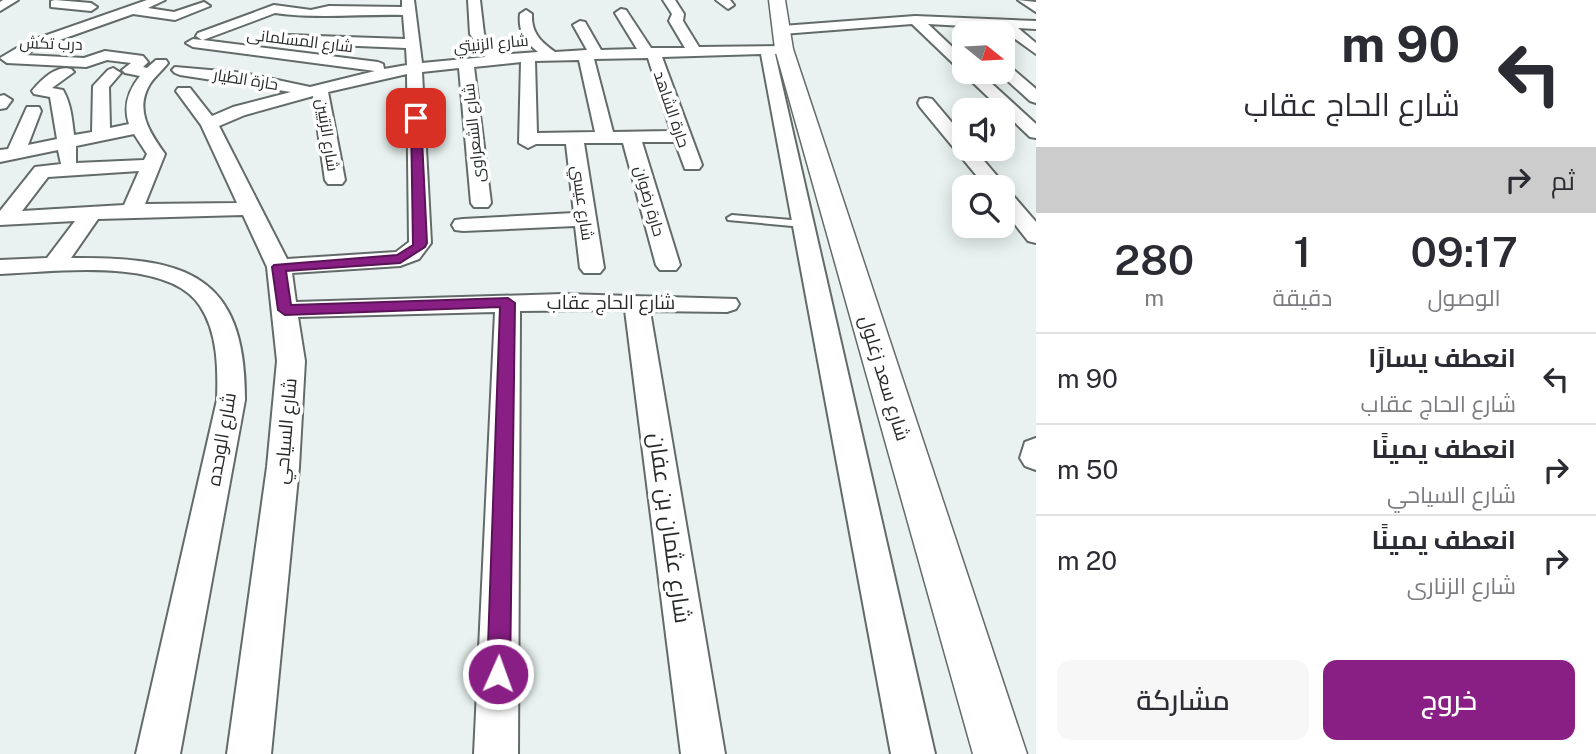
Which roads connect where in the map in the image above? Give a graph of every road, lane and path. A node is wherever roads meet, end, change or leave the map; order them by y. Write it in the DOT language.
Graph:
graph roads {
  1 [pos="12,0"];
  2 [pos="474,0"];
  3 [pos="669,0"];
  4 [pos="1024,0"];
  5 [pos="106,1"];
  6 [pos="55,4"];
  7 [pos="156,6"];
  8 [pos="204,6"];
  9 [pos="0,7"];
  10 [pos="77,7"];
  11 [pos="931,7"];
  12 [pos="969,7"];
  13 [pos="529,8"];
  14 [pos="1036,8"];
  15 [pos="621,13"];
  16 [pos="988,15"];
  17 [pos="407,16"];
  18 [pos="915,20"];
  19 [pos="950,20"];
  20 [pos="1002,21"];
  21 [pos="580,24"];
  22 [pos="1015,24"];
  23 [pos="1036,25"];
  24 [pos="335,26"];
  25 [pos="1015,30"];
  26 [pos="778,32"];
  27 [pos="85,41"];
  28 [pos="118,43"];
  29 [pos="413,44"];
  30 [pos="1036,50"];
  31 [pos="694,51"];
  32 [pos="650,52"];
  33 [pos="590,54"];
  34 [pos="103,55"];
  35 [pos="952,55"];
  36 [pos="552,56"];
  37 [pos="528,57"];
  38 [pos="495,60"];
  39 [pos="3,61"];
  40 [pos="466,63"];
  41 [pos="408,69"];
  42 [pos="180,70"];
  43 [pos="66,72"];
  44 [pos="113,73"];
  45 [pos="1015,79"];
  46 [pos="983,84"];
  47 [pos="316,90"];
  48 [pos="184,91"];
  49 [pos="240,95"];
  50 [pos="1036,98"];
  51 [pos="926,103"];
  52 [pos="33,111"];
  53 [pos="202,115"];
  54 [pos="138,128"];
  55 [pos="1036,133"];
  56 [pos="102,136"];
  57 [pos="681,136"];
  58 [pos="605,137"];
  59 [pos="631,137"];
  60 [pos="574,138"];
  61 [pos="65,143"];
  62 [pos="7,155"];
  63 [pos="152,165"];
  64 [pos="692,165"];
  65 [pos="69,168"];
  66 [pos="986,175"];
  67 [pos="335,180"];
  68 [pos="481,203"];
  69 [pos="252,209"];
  70 [pos="1015,211"];
  71 [pos="132,212"];
  72 [pos="90,214"];
  73 [pos="732,218"];
  74 [pos="2,219"];
  75 [pos="585,219"];
  76 [pos="803,224"];
  77 [pos="463,225"];
  78 [pos="1036,236"];
  79 [pos="668,265"];
  80 [pos="53,266"];
  81 [pos="0,267"];
  82 [pos="279,267"];
  83 [pos="592,268"];
  84 [pos="636,302"];
  85 [pos="508,303"];
  86 [pos="727,304"];
  87 [pos="285,310"];
  88 [pos="1036,450"];
  89 [pos="1036,458"];
  90 [pos="158,754"];
  91 [pos="249,754"];
  92 [pos="496,754"];
  93 [pos="703,754"];
  94 [pos="913,754"];
  95 [pos="1000,754"];
  1 -- 9 [label="street"];
  2 -- 38 [label="street"];
  3 -- 31 [label="street"];
  4 -- 14 [label="street"];
  5 -- 10 [label="street"];
  6 -- 10 [label="street"];
  7 -- 8 [label="street"];
  7 -- 27 [label="street"];
  7 -- 39 [label="street"];
  11 -- 19 [label="street"];
  12 -- 16 [label="street"];
  13 -- 36 [label="street"];
  15 -- 32 [label="street, حارة الشاهد"];
  16 -- 19 [label="street, شارع الزنيتي"];
  16 -- 20 [label="street, شارع الزنيتي"];
  17 -- 29 [label="street"];
  17 -- 41 [label="street, شارع المسلمانى"];
  18 -- 19 [label="street, شارع الزنيتي"];
  18 -- 26 [label="street, شارع الزنيتي"];
  18 -- 35 [label="street"];
  21 -- 33 [label="street"];
  22 -- 23 [label="street, شارع الزنيتي"];
  24 -- 29 [label="street"];
  25 -- 30 [label="street"];
  26 -- 31 [label="street, شارع الزنيتي"];
  26 -- 76 [label="street"];
  26 -- 95 [label="street, شارع سعد زغلول"];
  28 -- 34 [label="street"];
  29 -- 41 [label="street"];
  31 -- 32 [label="street, شارع الزنيتي"];
  32 -- 33 [label="street, شارع الزنيتي"];
  32 -- 57 [label="street, حارة الشاهد"];
  33 -- 36 [label="street, شارع الزنيتي"];
  33 -- 58 [label="street"];
  34 -- 39 [label="street, درب تكش"];
  34 -- 54 [label="street, درب تكش"];
  36 -- 37 [label="street, شارع الزنيتي"];
  37 -- 38 [label="street, شارع الزنيتي"];
  37 -- 60 [label="street"];
  38 -- 40 [label="street, شارع الزنيتي"];
  40 -- 41 [label="street, شارع الزنيتي"];
  40 -- 68 [label="street, شارع الشعراوى"];
  41 -- 47 [label="street, شارع الزنيتي"];
  41 -- 82 [label="street"];
  42 -- 47 [label="street, حارة الطيار"];
  43 -- 61 [label="street"];
  44 -- 56 [label="street"];
  45 -- 50 [label="street"];
  46 -- 55 [label="street"];
  47 -- 53 [label="street, شارع الزنيتي"];
  47 -- 67 [label="street, شارع الزتيين"];
  48 -- 53 [label="street, شارع السياحي"];
  49 -- 53 [label="street"];
  51 -- 66 [label="street"];
  52 -- 62 [label="street"];
  53 -- 69 [label="street, شارع السياحي"];
  54 -- 56 [label="street"];
  54 -- 63 [label="street"];
  56 -- 61 [label="street"];
  57 -- 59 [label="street"];
  57 -- 64 [label="street, حارة الشاهد"];
  58 -- 59 [label="street"];
  58 -- 60 [label="street"];
  59 -- 79 [label="street, حارة رضوان"];
  60 -- 75 [label="street, شارع عيسي"];
  61 -- 62 [label="street"];
  61 -- 65 [label="street"];
  63 -- 65 [label="street"];
  63 -- 71 [label="street"];
  65 -- 74 [label="street"];
  69 -- 71 [label="street"];
  69 -- 82 [label="street, شارع السياحي"];
  70 -- 78 [label="street"];
  71 -- 72 [label="street"];
  72 -- 74 [label="street"];
  72 -- 80 [label="street"];
  73 -- 76 [label="lane"];
  75 -- 77 [label="street"];
  75 -- 83 [label="street, شارع عيسي"];
  76 -- 94 [label="street"];
  80 -- 81 [label="street, شارع الوحده"];
  80 -- 90 [label="street, شارع الوحده"];
  82 -- 87 [label="street, شارع السياحي"];
  84 -- 85 [label="street, شارع الحاج عقاب"];
  84 -- 86 [label="street, شارع الحاج عقاب"];
  84 -- 93 [label="street, شارع عثمان بن عفان"];
  85 -- 87 [label="street, شارع الحاج عقاب"];
  85 -- 92 [label="street"];
  87 -- 91 [label="street, شارع السياحي"];
  88 -- 89 [label="street"];
}
